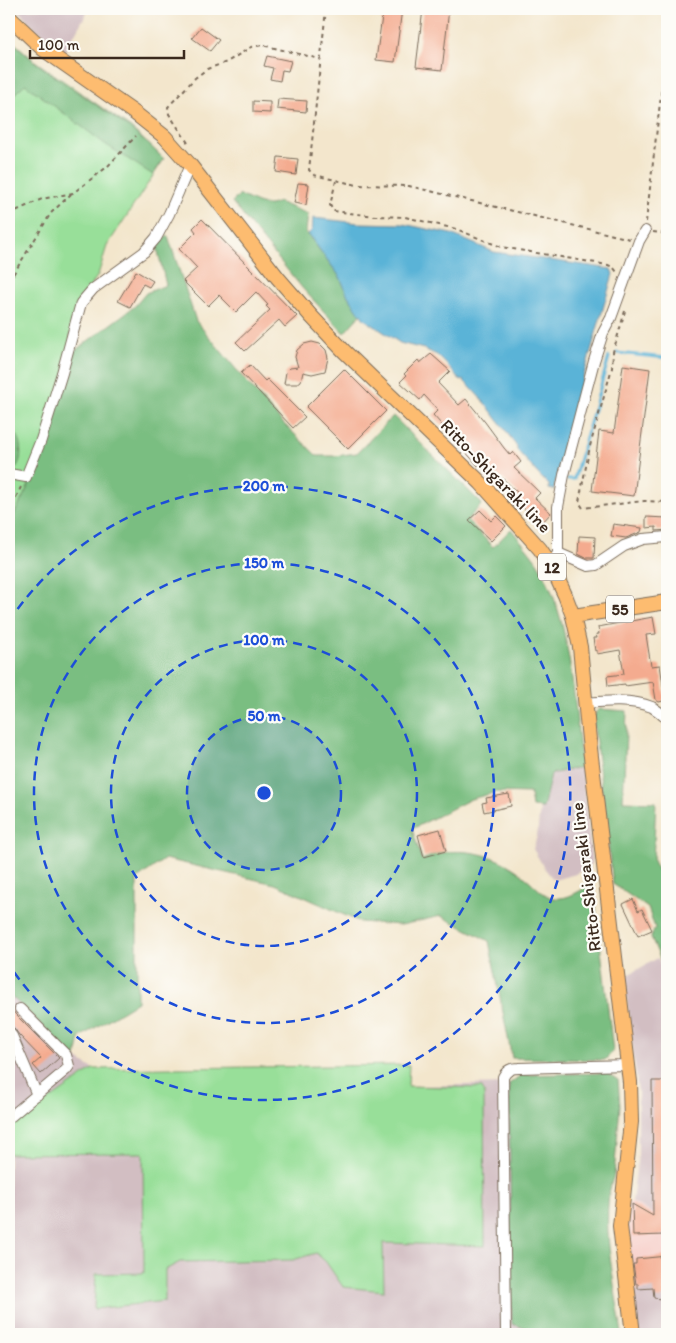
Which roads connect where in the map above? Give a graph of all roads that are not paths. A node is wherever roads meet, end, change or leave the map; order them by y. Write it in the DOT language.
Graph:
graph roads {
  1 [pos="9,17"];
  2 [pos="190,165"];
  3 [pos="645,231"];
  4 [pos="9,474"];
  5 [pos="667,538"];
  6 [pos="555,559"];
  7 [pos="667,602"];
  8 [pos="573,616"];
  9 [pos="586,703"];
  10 [pos="667,719"];
  11 [pos="20,1009"];
  12 [pos="9,1032"];
  13 [pos="628,1065"];
  14 [pos="37,1095"];
  15 [pos="9,1118"];
  16 [pos="506,1334"];
  17 [pos="633,1334"];
  1 -- 2 [label="main road, Ritto-Shigaraki line / 12"];
  2 -- 4 [label="lane"];
  2 -- 6 [label="main road, Ritto-Shigaraki line / 12"];
  3 -- 6 [label="lane"];
  5 -- 6 [label="lane"];
  6 -- 8 [label="main road, Ritto-Shigaraki line / 12"];
  7 -- 8 [label="main road, 55"];
  8 -- 9 [label="main road, Ritto-Shigaraki line / 12"];
  9 -- 10 [label="lane"];
  9 -- 13 [label="main road, Ritto-Shigaraki line / 12"];
  11 -- 14 [label="lane"];
  12 -- 14 [label="lane"];
  13 -- 16 [label="lane"];
  13 -- 17 [label="main road, Ritto-Shigaraki line / 12"];
  14 -- 15 [label="lane"];
}
